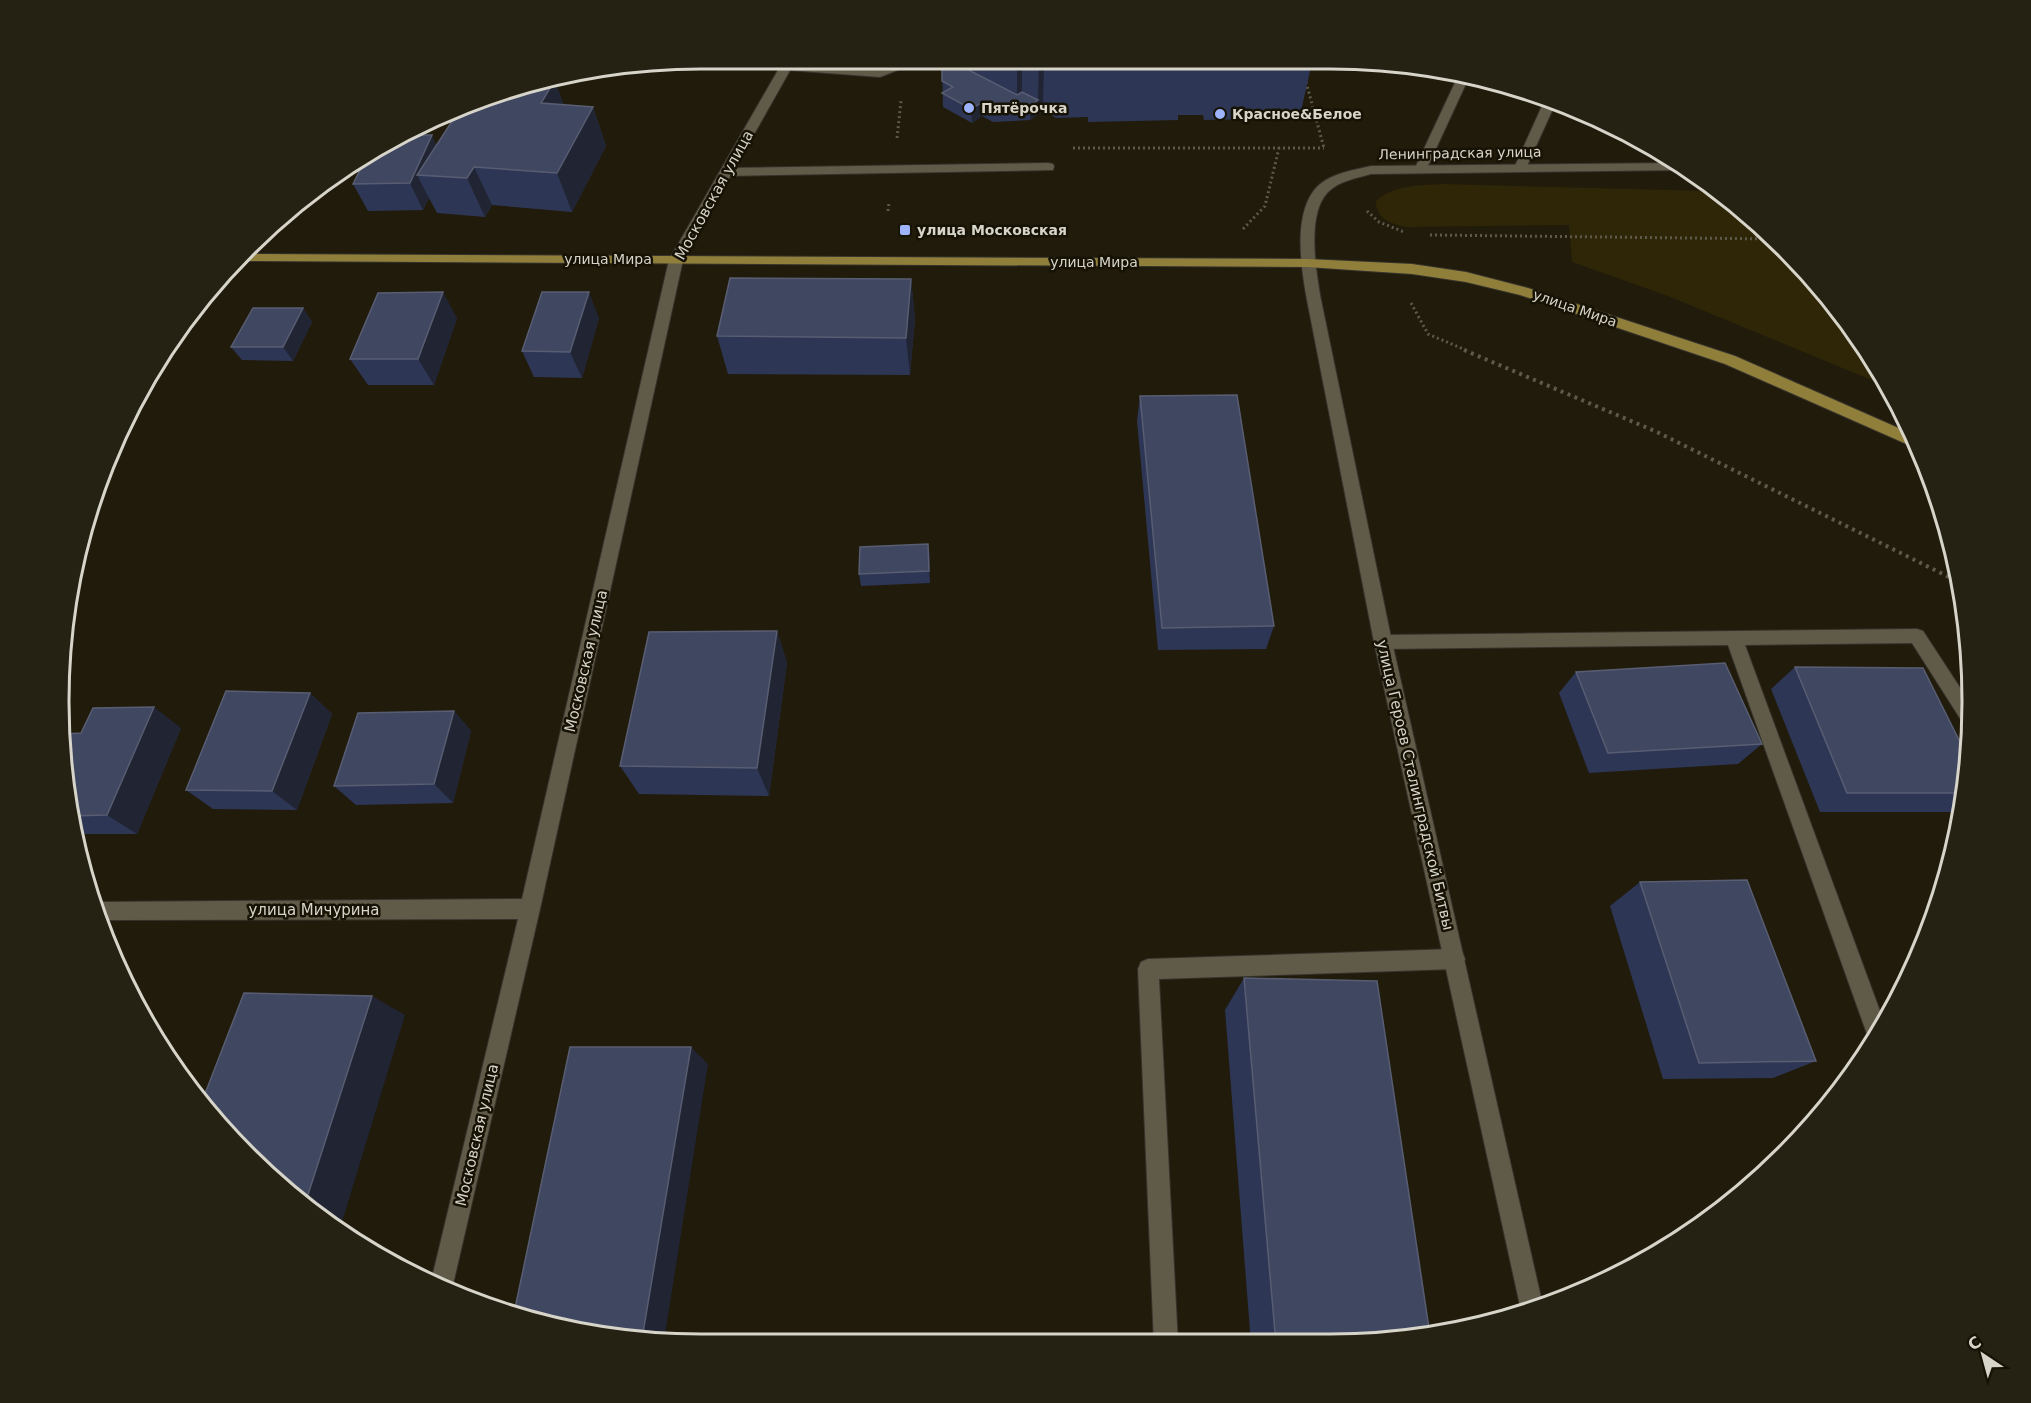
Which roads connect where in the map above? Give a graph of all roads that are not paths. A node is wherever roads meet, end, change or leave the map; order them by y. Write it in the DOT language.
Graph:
graph roads {
  1 [pos="785,69"];
  2 [pos="847,69"];
  3 [pos="890,69"];
  4 [pos="1461,83"];
  5 [pos="1547,108"];
  6 [pos="1521,166"];
  7 [pos="1048,167"];
  8 [pos="1667,167"];
  9 [pos="1421,168"];
  10 [pos="727,172"];
  11 [pos="250,258"];
  12 [pos="676,260"];
  13 [pos="1307,263"];
  14 [pos="1903,436"];
  15 [pos="1734,639"];
  16 [pos="1383,642"];
  17 [pos="1962,706"];
  18 [pos="530,909"];
  19 [pos="105,910"];
  20 [pos="1455,959"];
  21 [pos="1874,1023"];
  22 [pos="443,1279"];
  23 [pos="1530,1301"];
  24 [pos="1166,1334"];
  1 -- 10 [label="street, Московская улица"];
  2 -- 3 [label="street"];
  4 -- 9 [label="street"];
  5 -- 6 [label="street"];
  6 -- 8 [label="street, Ленинградская улица"];
  6 -- 9 [label="street, Ленинградская улица"];
  7 -- 10 [label="street"];
  9 -- 13 [label="street, Ленинградская улица"];
  10 -- 12 [label="street, Московская улица"];
  11 -- 12 [label="main road, улица Мира"];
  12 -- 13 [label="main road, улица Мира"];
  12 -- 18 [label="street, Московская улица"];
  13 -- 14 [label="main road, улица Мира"];
  13 -- 16 [label="street, улица Героев Сталинградской Битвы"];
  15 -- 16 [label="street"];
  15 -- 17 [label="street"];
  15 -- 21 [label="street"];
  16 -- 20 [label="street, улица Героев Сталинградской Битвы"];
  18 -- 19 [label="street, улица Мичурина"];
  18 -- 22 [label="street, Московская улица"];
  20 -- 23 [label="street, улица Героев Сталинградской Битвы"];
  20 -- 24 [label="street"];
}
